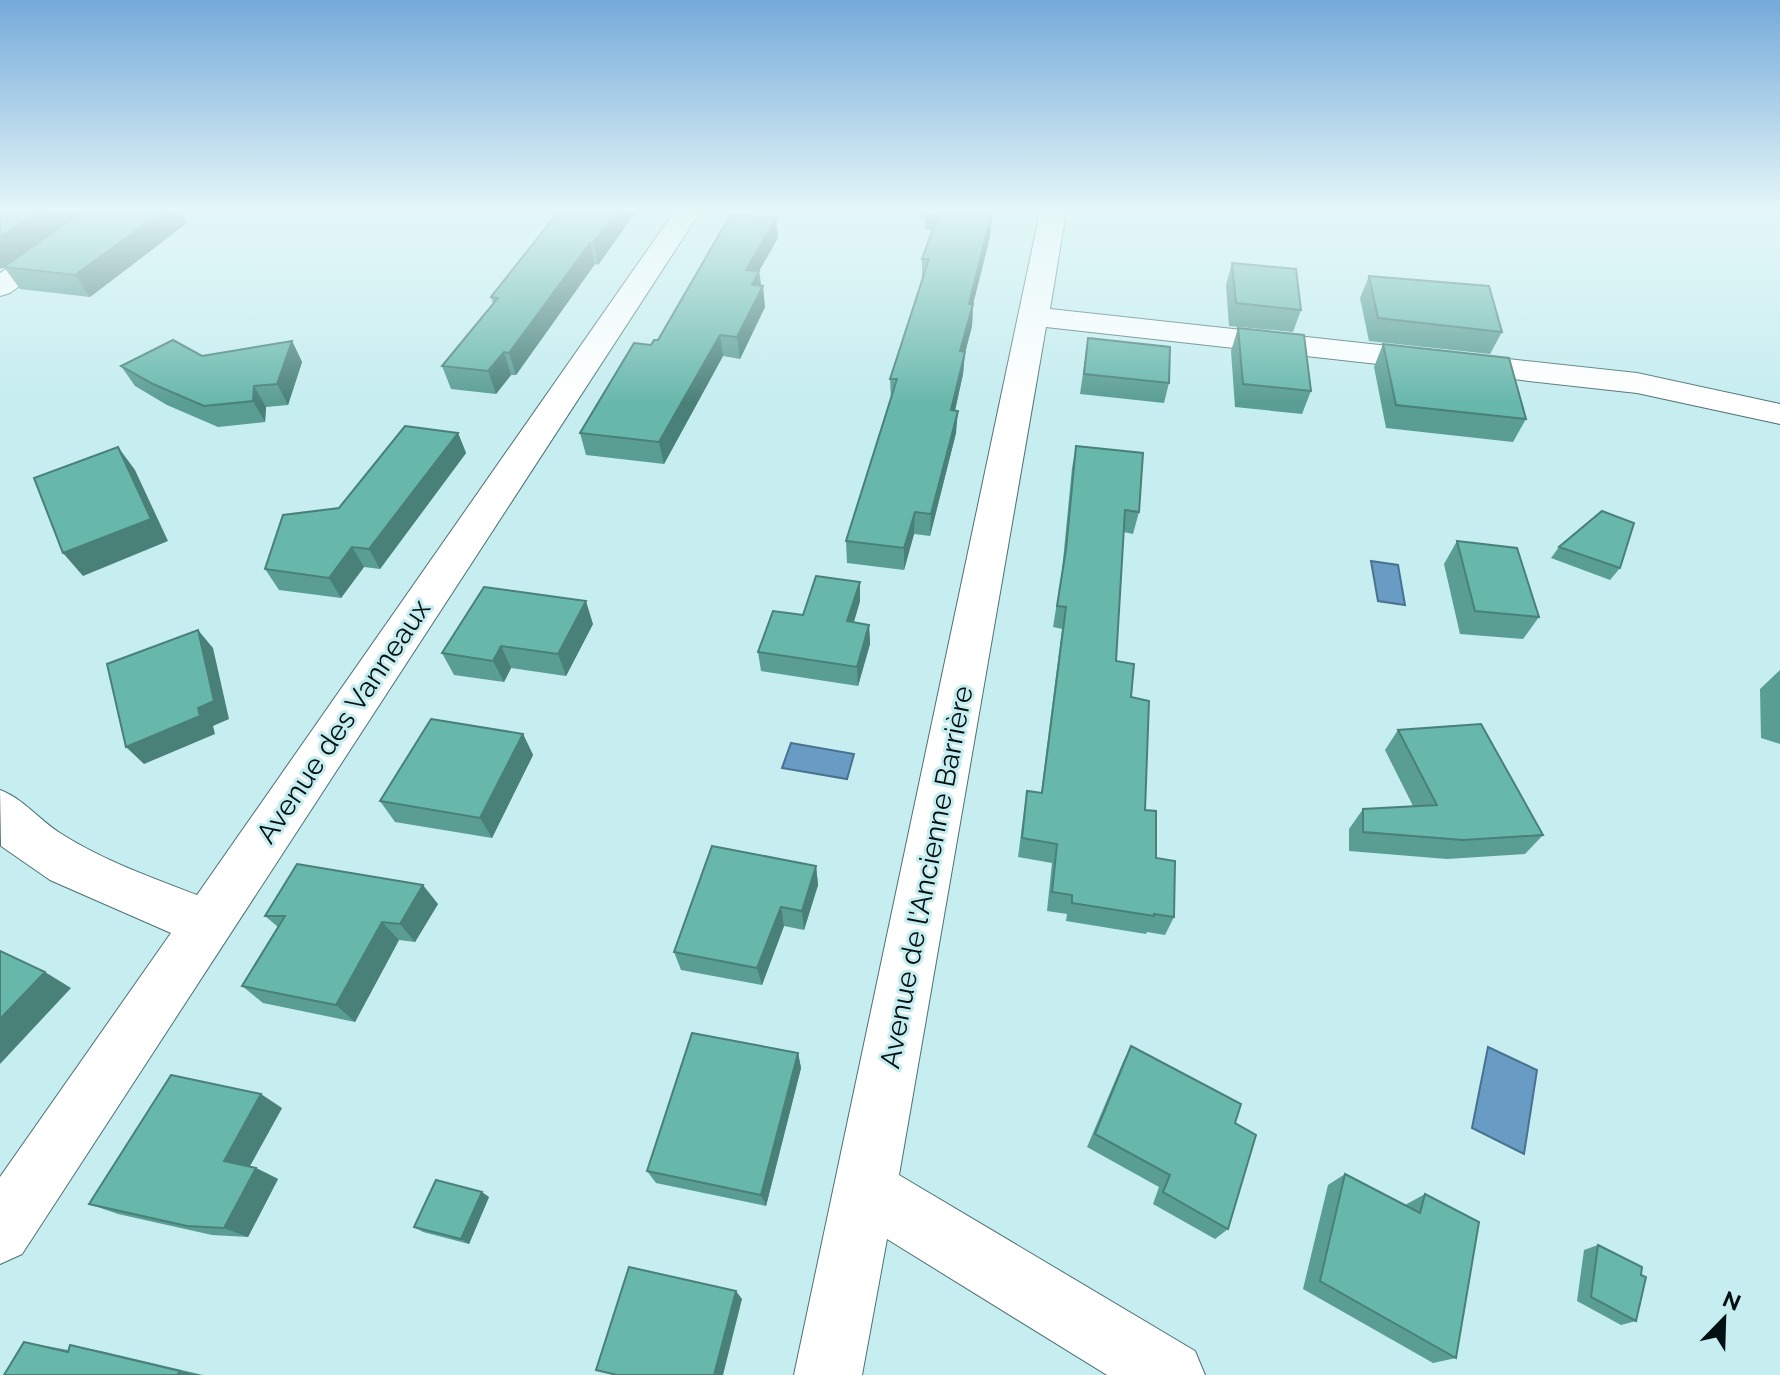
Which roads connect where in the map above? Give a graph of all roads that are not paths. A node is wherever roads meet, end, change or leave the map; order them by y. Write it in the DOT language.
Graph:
graph roads {
  1 [pos="644,276"];
  2 [pos="1042,276"];
  3 [pos="1035,317"];
  4 [pos="1780,414"];
  5 [pos="0,811"];
  6 [pos="207,923"];
  7 [pos="865,1190"];
  8 [pos="0,1232"];
  9 [pos="828,1375"];
  10 [pos="1171,1375"];
  1 -- 6 [label="street, Avenue des Vanneaux"];
  2 -- 3 [label="street, Avenue de l'Ancienne Barrière"];
  3 -- 4 [label="street"];
  3 -- 7 [label="street, Avenue de l'Ancienne Barrière"];
  5 -- 6 [label="street"];
  6 -- 8 [label="street, Avenue des Vanneaux"];
  7 -- 9 [label="street, Avenue de l'Ancienne Barrière"];
  7 -- 10 [label="street"];
}
